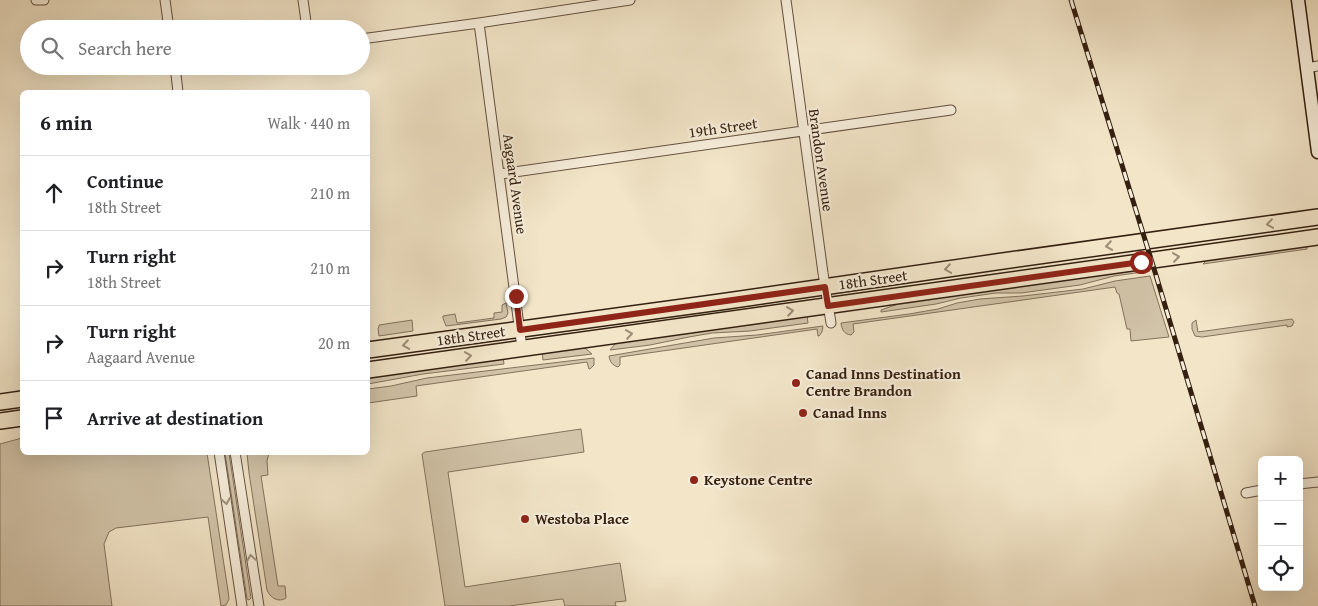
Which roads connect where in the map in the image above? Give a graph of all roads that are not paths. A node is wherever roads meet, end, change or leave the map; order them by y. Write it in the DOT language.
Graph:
graph roads {
  1 [pos="36,0"];
  2 [pos="44,0"];
  3 [pos="165,0"];
  4 [pos="303,0"];
  5 [pos="630,0"];
  6 [pos="786,0"];
  7 [pos="1298,0"];
  8 [pos="168,20"];
  9 [pos="306,20"];
  10 [pos="479,23"];
  11 [pos="370,37"];
  12 [pos="1313,67"];
  13 [pos="176,75"];
  14 [pos="178,90"];
  15 [pos="951,110"];
  16 [pos="804,131"];
  17 [pos="1318,152"];
  18 [pos="500,174"];
  19 [pos="1318,217"];
  20 [pos="1318,237"];
  21 [pos="825,287"];
  22 [pos="828,306"];
  23 [pos="831,323"];
  24 [pos="520,330"];
  25 [pos="522,348"];
  26 [pos="370,350"];
  27 [pos="370,370"];
  28 [pos="20,399"];
  29 [pos="0,402"];
  30 [pos="20,418"];
  31 [pos="0,421"];
  32 [pos="215,455"];
  33 [pos="219,455"];
  34 [pos="235,455"];
  35 [pos="241,455"];
  36 [pos="238,475"];
  37 [pos="223,480"];
  38 [pos="1318,482"];
  39 [pos="1303,484"];
  40 [pos="1258,490"];
  41 [pos="1246,492"];
  42 [pos="242,606"];
  43 [pos="259,606"];
  1 -- 2 [label="street"];
  3 -- 8 [label="street"];
  4 -- 9 [label="street"];
  5 -- 10 [label="street"];
  6 -- 16 [label="street, Brandon Avenue"];
  7 -- 12 [label="street"];
  10 -- 11 [label="street"];
  10 -- 18 [label="street, Aagaard Avenue"];
  12 -- 17 [label="street"];
  13 -- 14 [label="street"];
  15 -- 16 [label="street, 19th Street"];
  16 -- 18 [label="street, 19th Street"];
  16 -- 21 [label="street, Brandon Avenue"];
  18 -- 24 [label="street, Aagaard Avenue"];
  19 -- 21 [label="main road, 18th Street, one-way"];
  22 -- 20 [label="main road, 18th Street, one-way"];
  21 -- 22 [label="street, Brandon Avenue"];
  21 -- 24 [label="main road, 18th Street"];
  22 -- 23 [label="street, Brandon Avenue"];
  25 -- 22 [label="main road, 18th Street, one-way"];
  24 -- 25 [label="street, Aagaard Avenue"];
  24 -- 26 [label="main road, 18th Street, one-way"];
  27 -- 25 [label="main road, 18th Street, one-way"];
  28 -- 29 [label="main road"];
  30 -- 31 [label="main road"];
  32 -- 37 [label="street"];
  33 -- 37 [label="street"];
  34 -- 36 [label="street"];
  35 -- 36 [label="street"];
  43 -- 36 [label="street, one-way"];
  37 -- 42 [label="street, one-way"];
  38 -- 39 [label="street"];
  40 -- 41 [label="street"];
}
